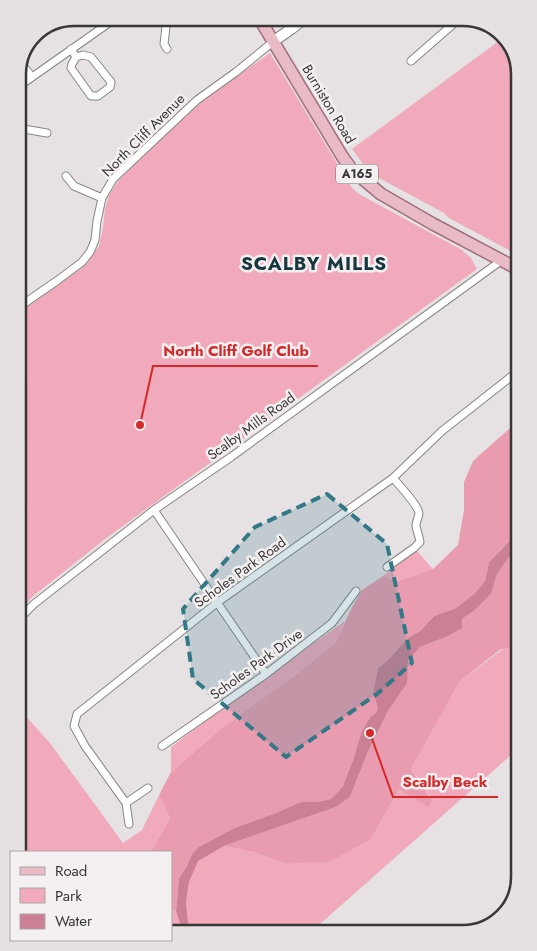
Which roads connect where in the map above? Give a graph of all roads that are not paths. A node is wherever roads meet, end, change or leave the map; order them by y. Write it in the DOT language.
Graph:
graph roads {
  1 [pos="103,26"];
  2 [pos="166,26"];
  3 [pos="264,26"];
  4 [pos="296,26"];
  5 [pos="451,26"];
  6 [pos="274,41"];
  7 [pos="167,48"];
  8 [pos="71,49"];
  9 [pos="76,57"];
  10 [pos="411,61"];
  11 [pos="27,69"];
  12 [pos="32,77"];
  13 [pos="26,81"];
  14 [pos="26,129"];
  15 [pos="47,133"];
  16 [pos="66,176"];
  17 [pos="102,198"];
  18 [pos="502,260"];
  19 [pos="511,265"];
  20 [pos="26,302"];
  21 [pos="511,377"];
  22 [pos="393,478"];
  23 [pos="154,510"];
  24 [pos="387,568"];
  25 [pos="356,591"];
  26 [pos="218,602"];
  27 [pos="26,612"];
  28 [pos="266,674"];
  29 [pos="162,746"];
  30 [pos="148,788"];
  31 [pos="126,803"];
  32 [pos="129,824"];
  1 -- 8 [label="street"];
  2 -- 7 [label="street"];
  3 -- 6 [label="main road, Burniston Road / A165"];
  4 -- 6 [label="street"];
  5 -- 10 [label="street"];
  6 -- 17 [label="street, North Cliff Avenue"];
  6 -- 18 [label="main road, Burniston Road / A165"];
  8 -- 9 [label="street"];
  8 -- 12 [label="street"];
  9 -- 9 [label="street"];
  11 -- 12 [label="street"];
  12 -- 13 [label="street"];
  14 -- 15 [label="street"];
  16 -- 17 [label="street"];
  17 -- 20 [label="street, North Cliff Avenue"];
  18 -- 19 [label="main road, Burniston Road / A165"];
  18 -- 23 [label="street, Scalby Mills Road"];
  21 -- 22 [label="street, Scholes Park Road"];
  22 -- 24 [label="street"];
  22 -- 26 [label="street, Scholes Park Road"];
  23 -- 26 [label="street"];
  23 -- 27 [label="street, Scalby Mills Road"];
  25 -- 28 [label="street, Scholes Park Drive"];
  26 -- 28 [label="street"];
  26 -- 31 [label="street, Scholes Park Road"];
  28 -- 29 [label="street, Scholes Park Drive"];
  30 -- 31 [label="street"];
  31 -- 32 [label="street, Scholes Park Road"];
}
